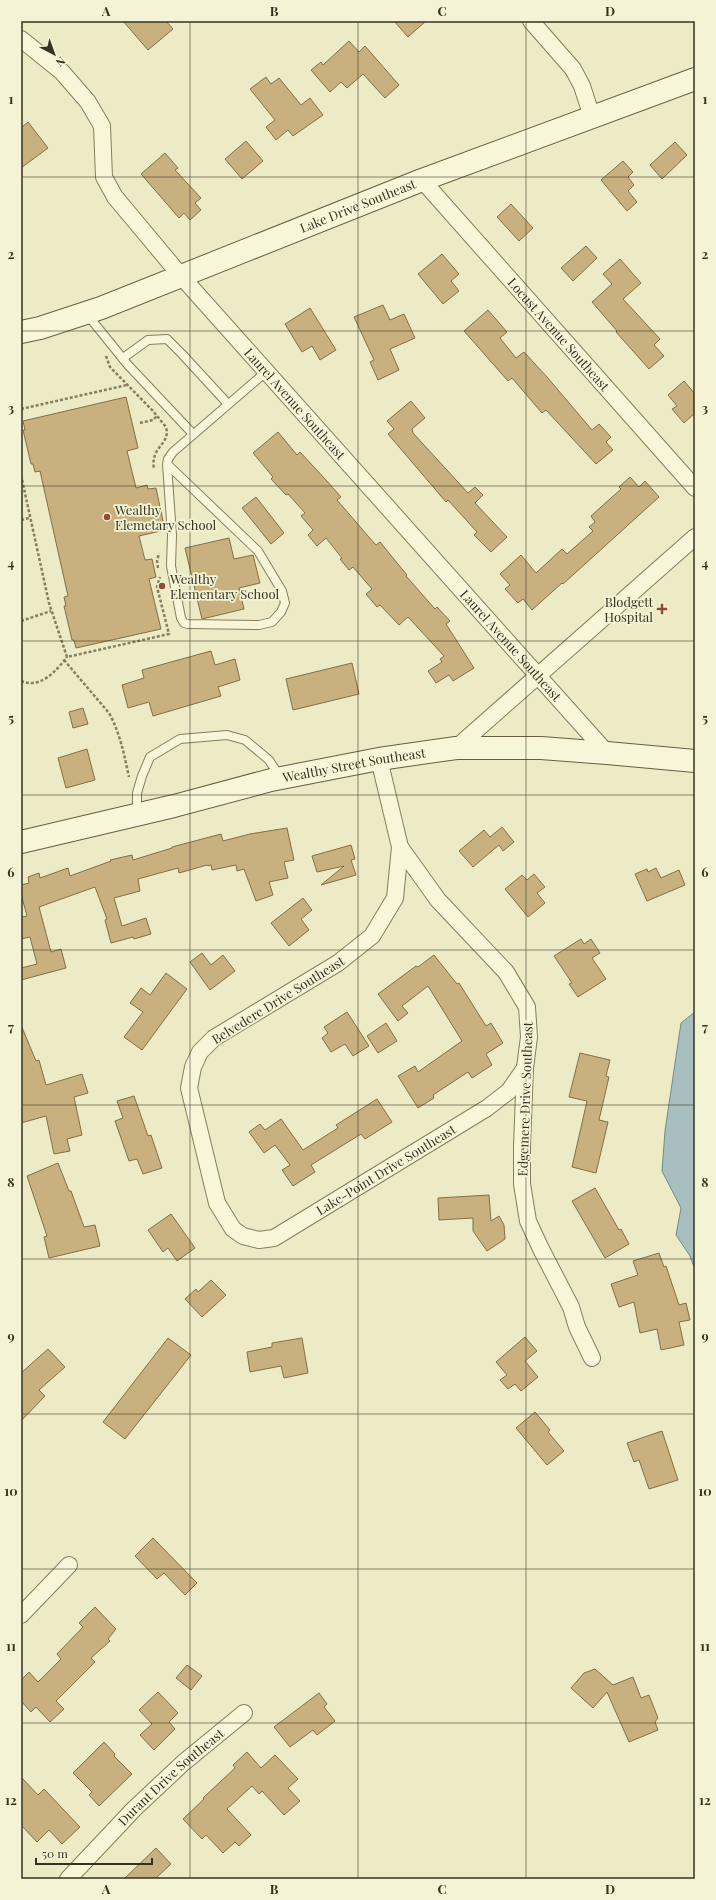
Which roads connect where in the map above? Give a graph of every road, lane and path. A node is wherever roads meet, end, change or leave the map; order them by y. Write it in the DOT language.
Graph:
graph roads {
  1 [pos="531,21"];
  2 [pos="21,39"];
  3 [pos="695,79"];
  4 [pos="592,117"];
  5 [pos="422,180"];
  6 [pos="181,276"];
  7 [pos="86,313"];
  8 [pos="21,332"];
  9 [pos="105,350"];
  10 [pos="123,358"];
  11 [pos="267,371"];
  12 [pos="128,385"];
  13 [pos="228,404"];
  14 [pos="21,409"];
  15 [pos="157,416"];
  16 [pos="140,423"];
  17 [pos="193,434"];
  18 [pos="167,464"];
  19 [pos="21,475"];
  20 [pos="156,475"];
  21 [pos="695,488"];
  22 [pos="29,518"];
  23 [pos="21,520"];
  24 [pos="695,537"];
  25 [pos="160,549"];
  26 [pos="51,611"];
  27 [pos="21,621"];
  28 [pos="67,657"];
  29 [pos="64,660"];
  30 [pos="540,675"];
  31 [pos="21,681"];
  32 [pos="456,748"];
  33 [pos="607,752"];
  34 [pos="379,759"];
  35 [pos="695,761"];
  36 [pos="280,778"];
  37 [pos="130,784"];
  38 [pos="137,815"];
  39 [pos="21,842"];
  40 [pos="400,847"];
  41 [pos="525,1068"];
  42 [pos="233,1229"];
  43 [pos="592,1358"];
  44 [pos="69,1565"];
  45 [pos="21,1615"];
  46 [pos="244,1713"];
  47 [pos="68,1879"];
  1 -- 4 [label="street"];
  2 -- 6 [label="street, Laurel Avenue Southeast"];
  3 -- 4 [label="main road, Lake Drive Southeast"];
  4 -- 5 [label="main road, Lake Drive Southeast"];
  5 -- 6 [label="main road, Lake Drive Southeast"];
  5 -- 21 [label="street, Locust Avenue Southeast"];
  6 -- 7 [label="main road, Lake Drive Southeast"];
  6 -- 11 [label="street, Laurel Avenue Southeast"];
  7 -- 8 [label="main road, Lake Drive Southeast"];
  7 -- 10 [label="lane"];
  9 -- 12 [label="path"];
  10 -- 13 [label="lane"];
  10 -- 17 [label="lane"];
  11 -- 13 [label="lane"];
  11 -- 30 [label="street, Laurel Avenue Southeast"];
  12 -- 14 [label="path"];
  12 -- 15 [label="path"];
  13 -- 17 [label="lane"];
  15 -- 16 [label="path"];
  15 -- 20 [label="path"];
  17 -- 18 [label="lane"];
  18 -- 18 [label="lane"];
  19 -- 22 [label="path"];
  22 -- 23 [label="path"];
  22 -- 26 [label="path"];
  24 -- 30 [label="street"];
  25 -- 28 [label="path"];
  26 -- 27 [label="path"];
  26 -- 28 [label="path"];
  28 -- 29 [label="path"];
  29 -- 31 [label="path"];
  29 -- 37 [label="path"];
  30 -- 32 [label="street"];
  30 -- 33 [label="street, Laurel Avenue Southeast"];
  32 -- 33 [label="main road, Wealthy Street Southeast"];
  32 -- 34 [label="main road, Wealthy Street Southeast"];
  33 -- 35 [label="main road, Wealthy Street Southeast"];
  34 -- 36 [label="main road, Wealthy Street Southeast"];
  34 -- 40 [label="street"];
  36 -- 38 [label="main road, Wealthy Street Southeast"];
  36 -- 38 [label="lane"];
  38 -- 39 [label="main road, Wealthy Street Southeast"];
  40 -- 41 [label="street, Edgemere Drive Southeast"];
  40 -- 42 [label="street, Belvedere Drive Southeast"];
  41 -- 42 [label="street, Lake-Point Drive Southeast"];
  41 -- 43 [label="street, Edgemere Drive Southeast"];
  44 -- 45 [label="street"];
  46 -- 47 [label="street, Durant Drive Southeast"];
}
